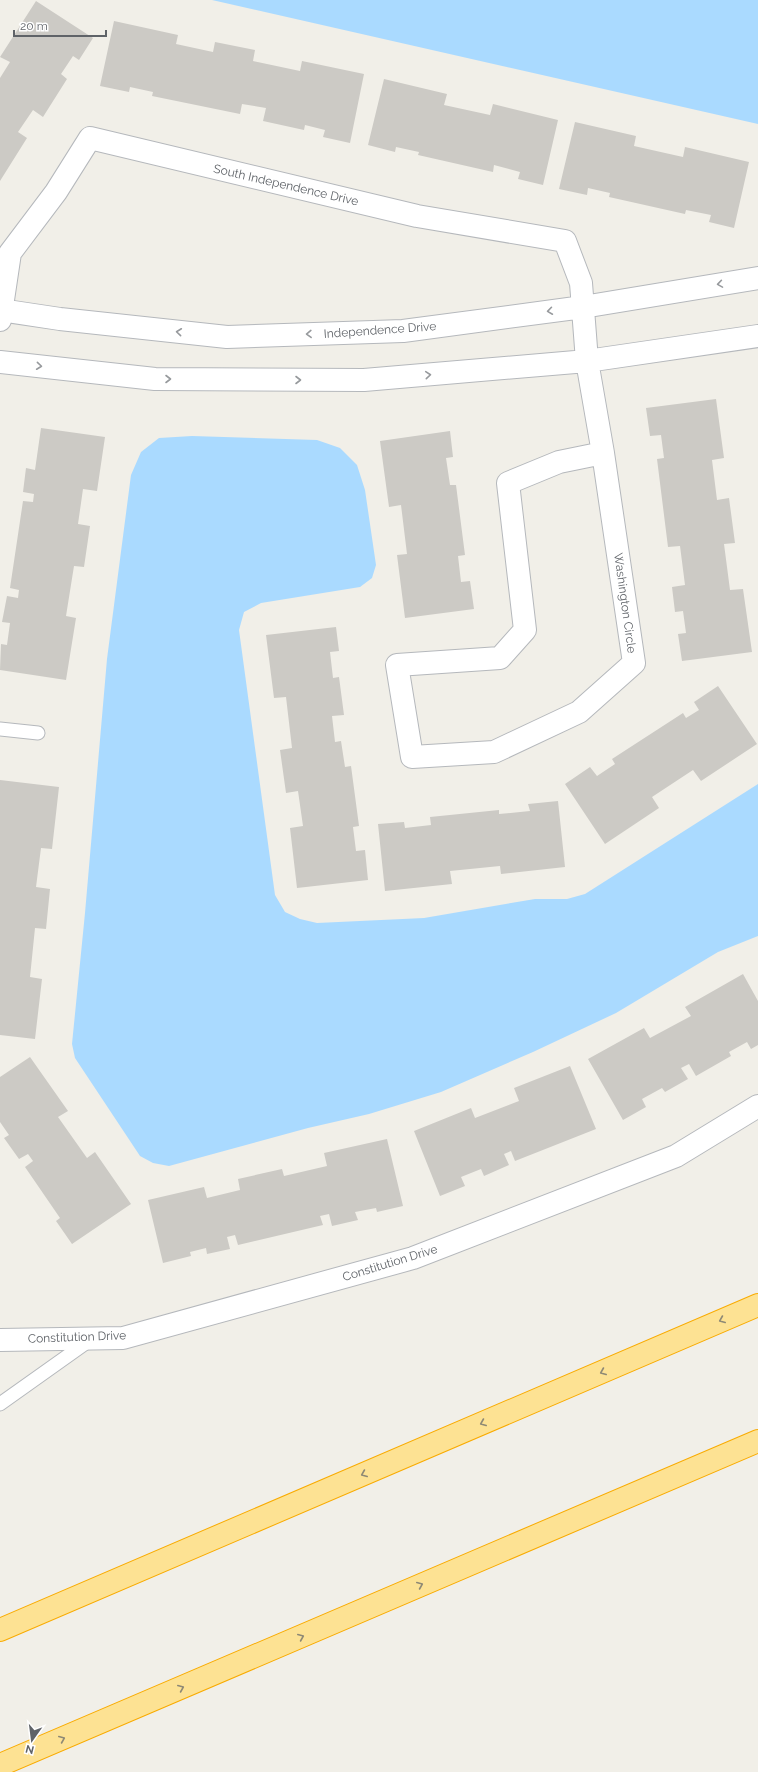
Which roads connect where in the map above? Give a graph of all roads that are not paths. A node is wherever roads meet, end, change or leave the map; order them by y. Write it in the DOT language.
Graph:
graph roads {
  1 [pos="758,278"];
  2 [pos="583,307"];
  3 [pos="0,314"];
  4 [pos="758,336"];
  5 [pos="587,360"];
  6 [pos="0,362"];
  7 [pos="603,453"];
  8 [pos="0,729"];
  9 [pos="38,733"];
  10 [pos="758,1106"];
  11 [pos="758,1305"];
  12 [pos="92,1338"];
  13 [pos="0,1340"];
  14 [pos="0,1404"];
  15 [pos="758,1441"];
  16 [pos="0,1630"];
  17 [pos="0,1765"];
  1 -- 2 [label="street, Independence Drive, one-way"];
  2 -- 3 [label="street, Independence Drive, one-way"];
  2 -- 3 [label="street, South Independence Drive"];
  2 -- 5 [label="street, South Independence Drive"];
  4 -- 5 [label="street"];
  6 -- 5 [label="street, one-way"];
  5 -- 7 [label="street, South Independence Drive"];
  7 -- 7 [label="street, Washington Circle"];
  8 -- 9 [label="lane"];
  10 -- 12 [label="street, Constitution Drive"];
  11 -- 16 [label="highway, one-way"];
  12 -- 13 [label="street, Constitution Drive"];
  12 -- 14 [label="lane"];
  17 -- 15 [label="highway, one-way"];
}
